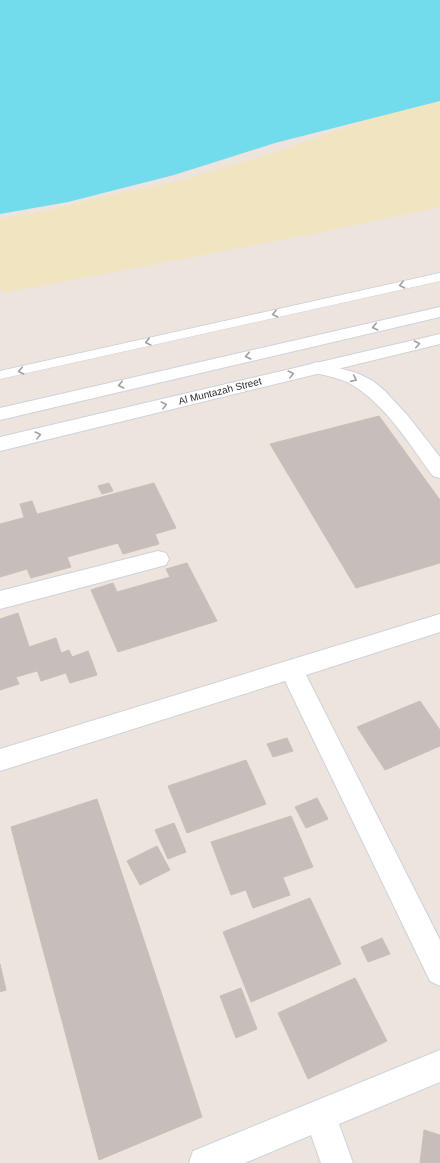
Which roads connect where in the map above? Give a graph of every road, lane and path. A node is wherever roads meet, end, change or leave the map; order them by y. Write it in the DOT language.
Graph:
graph roads {
  1 [pos="440,277"];
  2 [pos="440,312"];
  3 [pos="440,339"];
  4 [pos="317,368"];
  5 [pos="0,376"];
  6 [pos="0,414"];
  7 [pos="0,444"];
  8 [pos="440,471"];
  9 [pos="158,559"];
  10 [pos="0,600"];
  11 [pos="440,622"];
  12 [pos="291,669"];
  13 [pos="0,760"];
  14 [pos="440,971"];
  15 [pos="440,1066"];
  16 [pos="320,1116"];
  17 [pos="205,1163"];
  18 [pos="337,1163"];
  1 -- 5 [label="lane, one-way"];
  2 -- 6 [label="street, one-way"];
  4 -- 3 [label="street, Al Muntazah Street, one-way"];
  7 -- 4 [label="street, Al Muntazah Street, one-way"];
  4 -- 8 [label="street, one-way"];
  9 -- 10 [label="street"];
  11 -- 12 [label="street"];
  12 -- 13 [label="street"];
  12 -- 14 [label="street"];
  15 -- 16 [label="street"];
  16 -- 17 [label="street"];
  16 -- 18 [label="street"];
}
